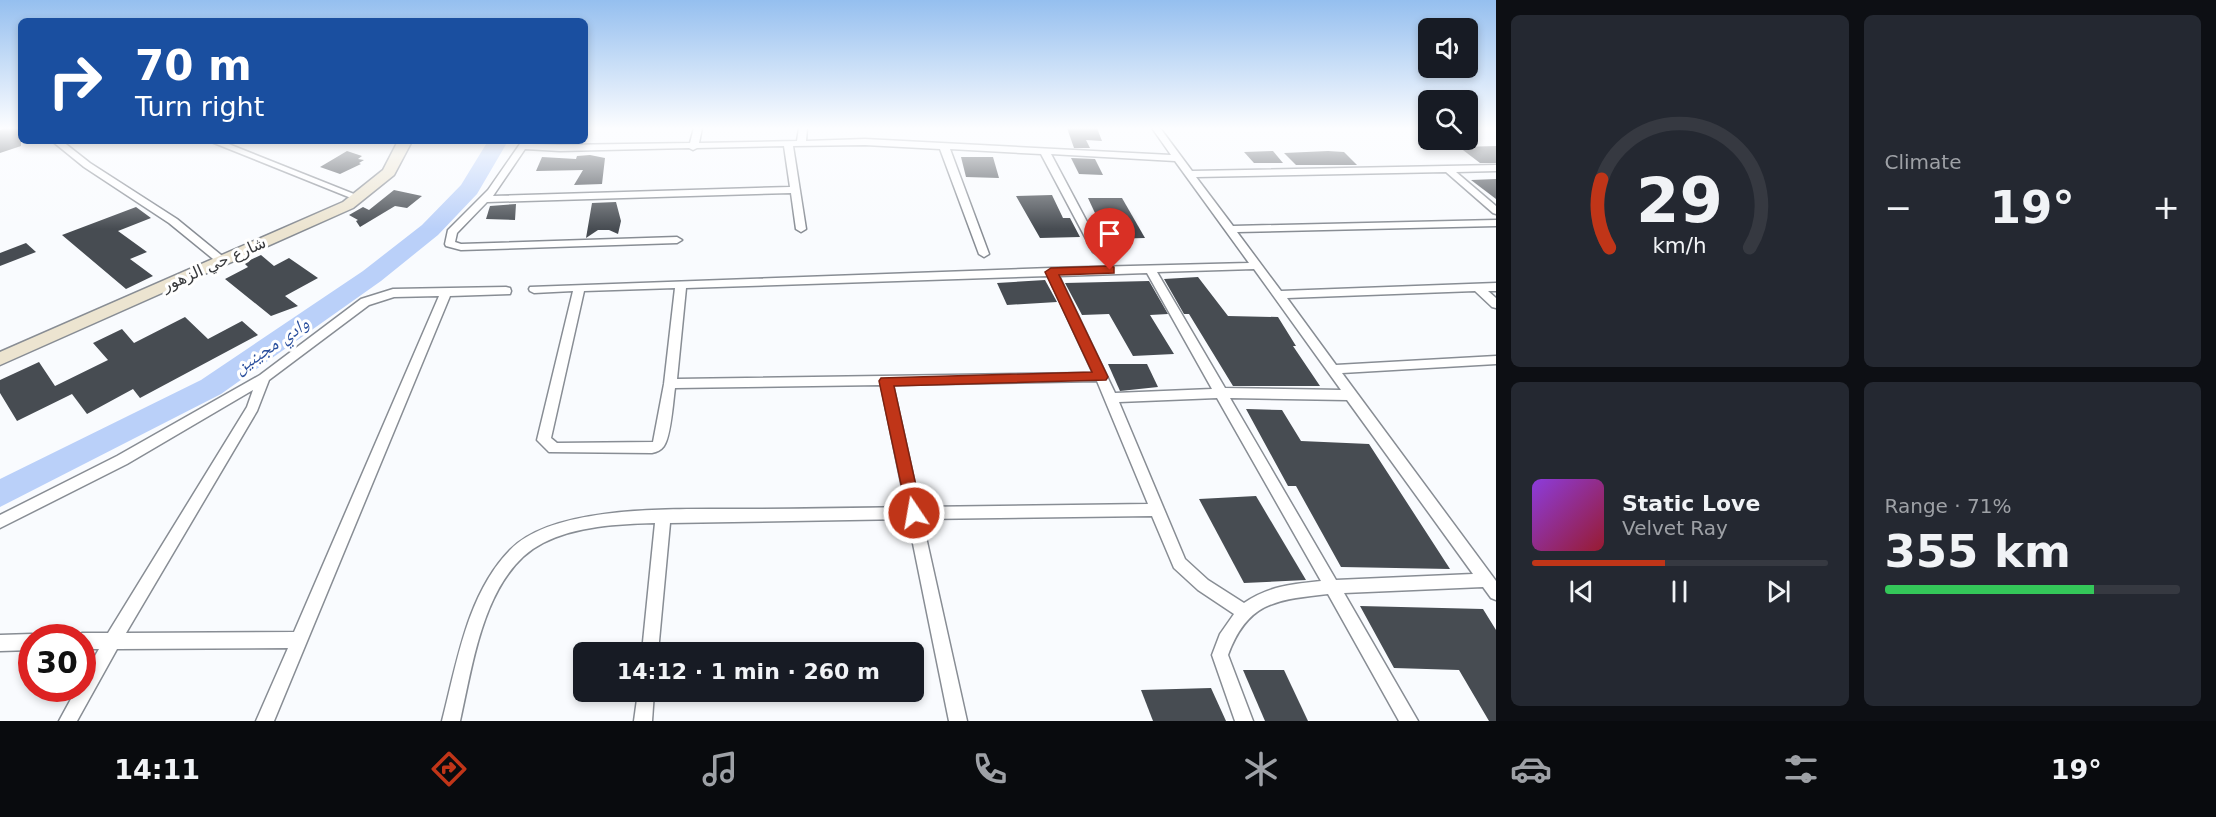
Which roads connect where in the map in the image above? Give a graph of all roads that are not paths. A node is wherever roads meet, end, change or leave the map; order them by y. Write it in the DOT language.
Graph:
graph roads {
  1 [pos="83,162"];
  2 [pos="260,162"];
  3 [pos="394,162"];
  4 [pos="512,162"];
  5 [pos="790,162"];
  6 [pos="950,162"];
  7 [pos="1050,162"];
  8 [pos="1180,162"];
  9 [pos="1496,168"];
  10 [pos="1448,170"];
  11 [pos="1188,174"];
  12 [pos="794,190"];
  13 [pos="359,198"];
  14 [pos="485,199"];
  15 [pos="1496,211"];
  16 [pos="1496,223"];
  17 [pos="801,229"];
  18 [pos="1228,229"];
  19 [pos="677,240"];
  20 [pos="1098,252"];
  21 [pos="984,254"];
  22 [pos="222,261"];
  23 [pos="1255,266"];
  24 [pos="1150,269"];
  25 [pos="1051,272"];
  26 [pos="681,284"];
  27 [pos="1496,287"];
  28 [pos="579,288"];
  29 [pos="1478,288"];
  30 [pos="534,289"];
  31 [pos="506,291"];
  32 [pos="446,292"];
  33 [pos="1277,295"];
  34 [pos="1496,304"];
  35 [pos="0,359"];
  36 [pos="1496,360"];
  37 [pos="1334,369"];
  38 [pos="1101,377"];
  39 [pos="264,378"];
  40 [pos="886,381"];
  41 [pos="670,384"];
  42 [pos="1223,393"];
  43 [pos="1353,395"];
  44 [pos="1111,398"];
  45 [pos="1156,510"];
  46 [pos="914,513"];
  47 [pos="663,517"];
  48 [pos="0,522"];
  49 [pos="1333,587"];
  50 [pos="1491,587"];
  51 [pos="1244,612"];
  52 [pos="113,640"];
  53 [pos="299,640"];
  54 [pos="96,641"];
  55 [pos="18,642"];
  56 [pos="651,642"];
  57 [pos="0,643"];
  58 [pos="645,702"];
  59 [pos="69,721"];
  60 [pos="265,721"];
  61 [pos="451,721"];
  62 [pos="643,721"];
  63 [pos="958,721"];
  64 [pos="1244,721"];
  65 [pos="1409,721"];
  1 -- 22 [label="street"];
  2 -- 13 [label="street"];
  3 -- 13 [label="street, شارع حي الزهور"];
  4 -- 14 [label="street"];
  5 -- 12 [label="street"];
  6 -- 21 [label="street"];
  7 -- 20 [label="street"];
  8 -- 11 [label="street"];
  9 -- 10 [label="street"];
  10 -- 11 [label="street"];
  10 -- 15 [label="street"];
  11 -- 18 [label="street"];
  12 -- 14 [label="street"];
  12 -- 17 [label="street"];
  13 -- 22 [label="street, شارع حي الزهور"];
  14 -- 19 [label="street"];
  16 -- 18 [label="street"];
  18 -- 23 [label="street"];
  22 -- 35 [label="street, شارع حي الزهور"];
  23 -- 24 [label="street"];
  23 -- 33 [label="street"];
  24 -- 25 [label="street"];
  24 -- 42 [label="street"];
  25 -- 26 [label="street"];
  25 -- 38 [label="street"];
  26 -- 28 [label="street"];
  26 -- 41 [label="street"];
  27 -- 29 [label="street"];
  28 -- 30 [label="street"];
  28 -- 41 [label="street"];
  29 -- 33 [label="street"];
  29 -- 34 [label="street"];
  31 -- 32 [label="street"];
  32 -- 39 [label="street"];
  32 -- 53 [label="street"];
  33 -- 37 [label="street"];
  36 -- 37 [label="street"];
  37 -- 43 [label="street"];
  38 -- 40 [label="street"];
  38 -- 44 [label="street"];
  39 -- 48 [label="street"];
  39 -- 52 [label="street"];
  40 -- 41 [label="street"];
  40 -- 46 [label="street"];
  42 -- 43 [label="street"];
  42 -- 44 [label="street"];
  42 -- 49 [label="street"];
  43 -- 50 [label="street"];
  44 -- 45 [label="street"];
  45 -- 46 [label="street"];
  45 -- 51 [label="street"];
  46 -- 47 [label="street"];
  46 -- 63 [label="street"];
  47 -- 56 [label="street"];
  47 -- 61 [label="street"];
  49 -- 50 [label="street"];
  49 -- 51 [label="street"];
  49 -- 65 [label="street"];
  51 -- 64 [label="street"];
  52 -- 53 [label="street"];
  52 -- 54 [label="street"];
  52 -- 59 [label="street"];
  53 -- 60 [label="street"];
  55 -- 57 [label="street"];
  58 -- 62 [label="street"];
}
